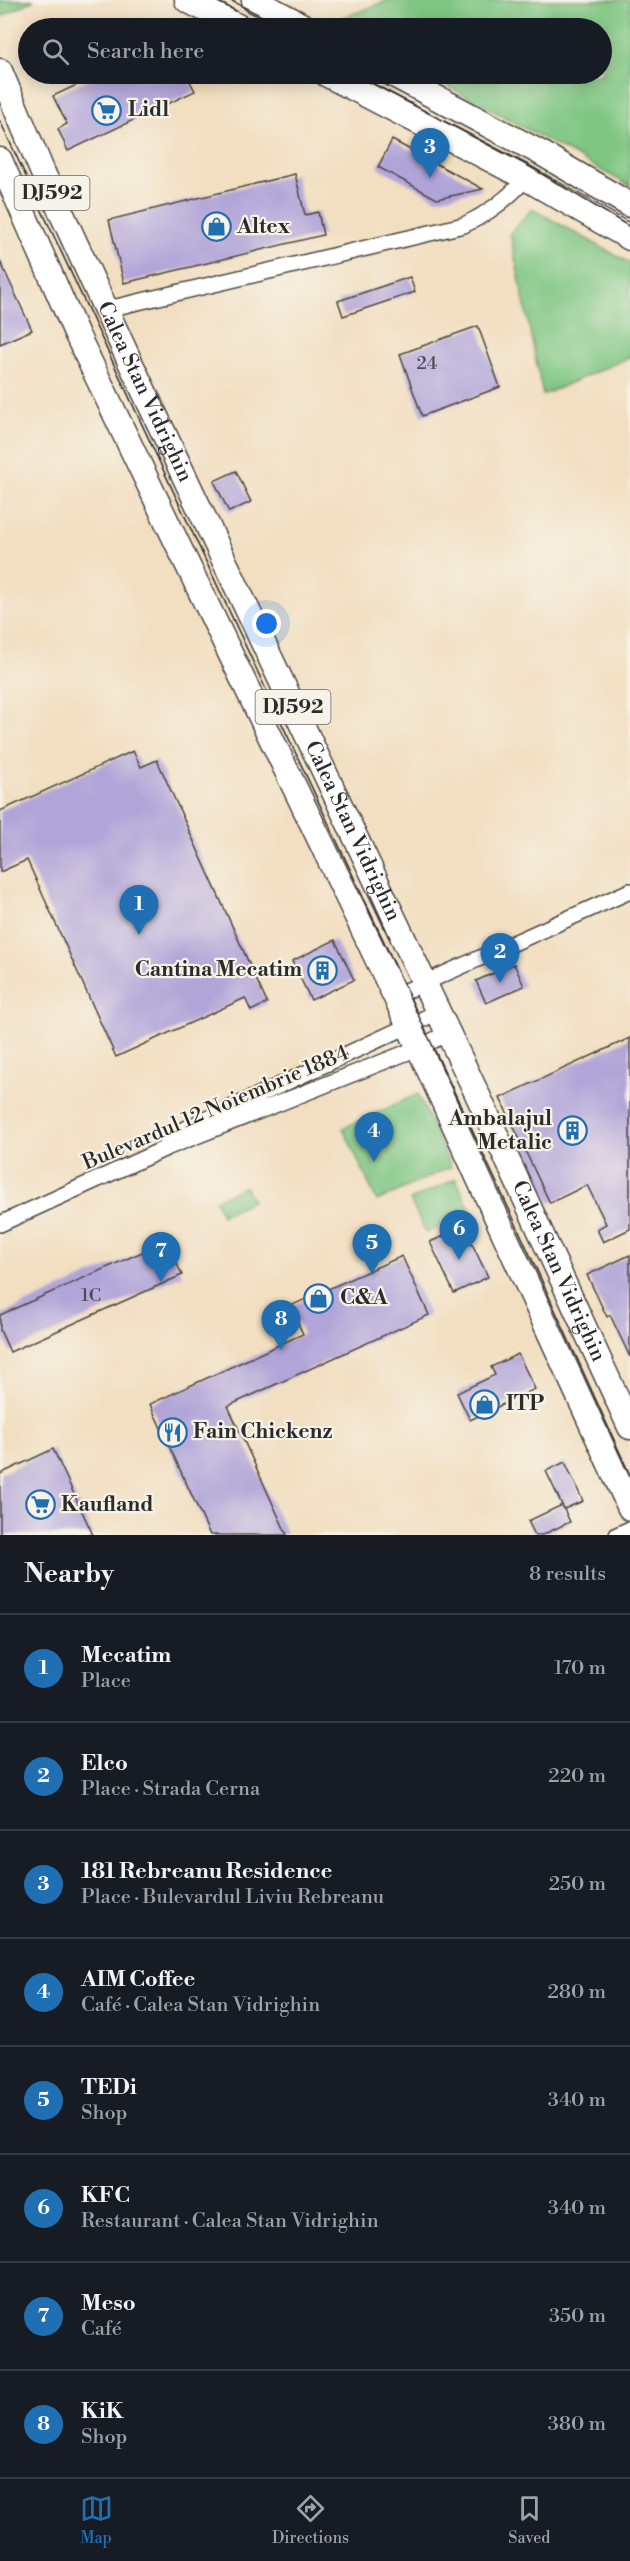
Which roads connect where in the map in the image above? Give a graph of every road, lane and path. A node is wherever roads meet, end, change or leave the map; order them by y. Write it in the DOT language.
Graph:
graph roads {
  1 [pos="187,0"];
  2 [pos="254,0"];
  3 [pos="222,18"];
  4 [pos="288,18"];
  5 [pos="0,71"];
  6 [pos="345,84"];
  7 [pos="411,84"];
  8 [pos="0,160"];
  9 [pos="526,178"];
  10 [pos="630,205"];
  11 [pos="630,238"];
  12 [pos="108,309"];
  13 [pos="630,891"];
  14 [pos="424,983"];
  15 [pos="394,996"];
  16 [pos="443,1023"];
  17 [pos="413,1037"];
  18 [pos="0,1214"];
  19 [pos="0,1224"];
  20 [pos="630,1427"];
  21 [pos="630,1508"];
  22 [pos="630,1529"];
  23 [pos="617,1535"];
  1 -- 3 [label="main road"];
  2 -- 4 [label="main road"];
  5 -- 12 [label="main road, Calea Stan Vidrighin / DJ592"];
  6 -- 9 [label="main road"];
  7 -- 10 [label="main road"];
  8 -- 15 [label="main road, Calea Stan Vidrighin / DJ592"];
  9 -- 11 [label="main road"];
  9 -- 12 [label="street"];
  12 -- 14 [label="main road, Calea Stan Vidrighin / DJ592"];
  13 -- 14 [label="street"];
  14 -- 15 [label="street"];
  14 -- 16 [label="main road, Calea Stan Vidrighin / DJ592"];
  15 -- 17 [label="main road, Calea Stan Vidrighin / DJ592"];
  16 -- 17 [label="street, Bulevardul 12 Noiembrie 1884"];
  16 -- 17 [label="street, Bulevardul 12 Noiembrie 1884"];
  16 -- 20 [label="main road, Calea Stan Vidrighin / DJ592"];
  17 -- 18 [label="street, Bulevardul 12 Noiembrie 1884"];
  17 -- 19 [label="street, Bulevardul 12 Noiembrie 1884"];
  17 -- 21 [label="main road, Calea Stan Vidrighin / DJ592"];
  22 -- 23 [label="street"];
}
